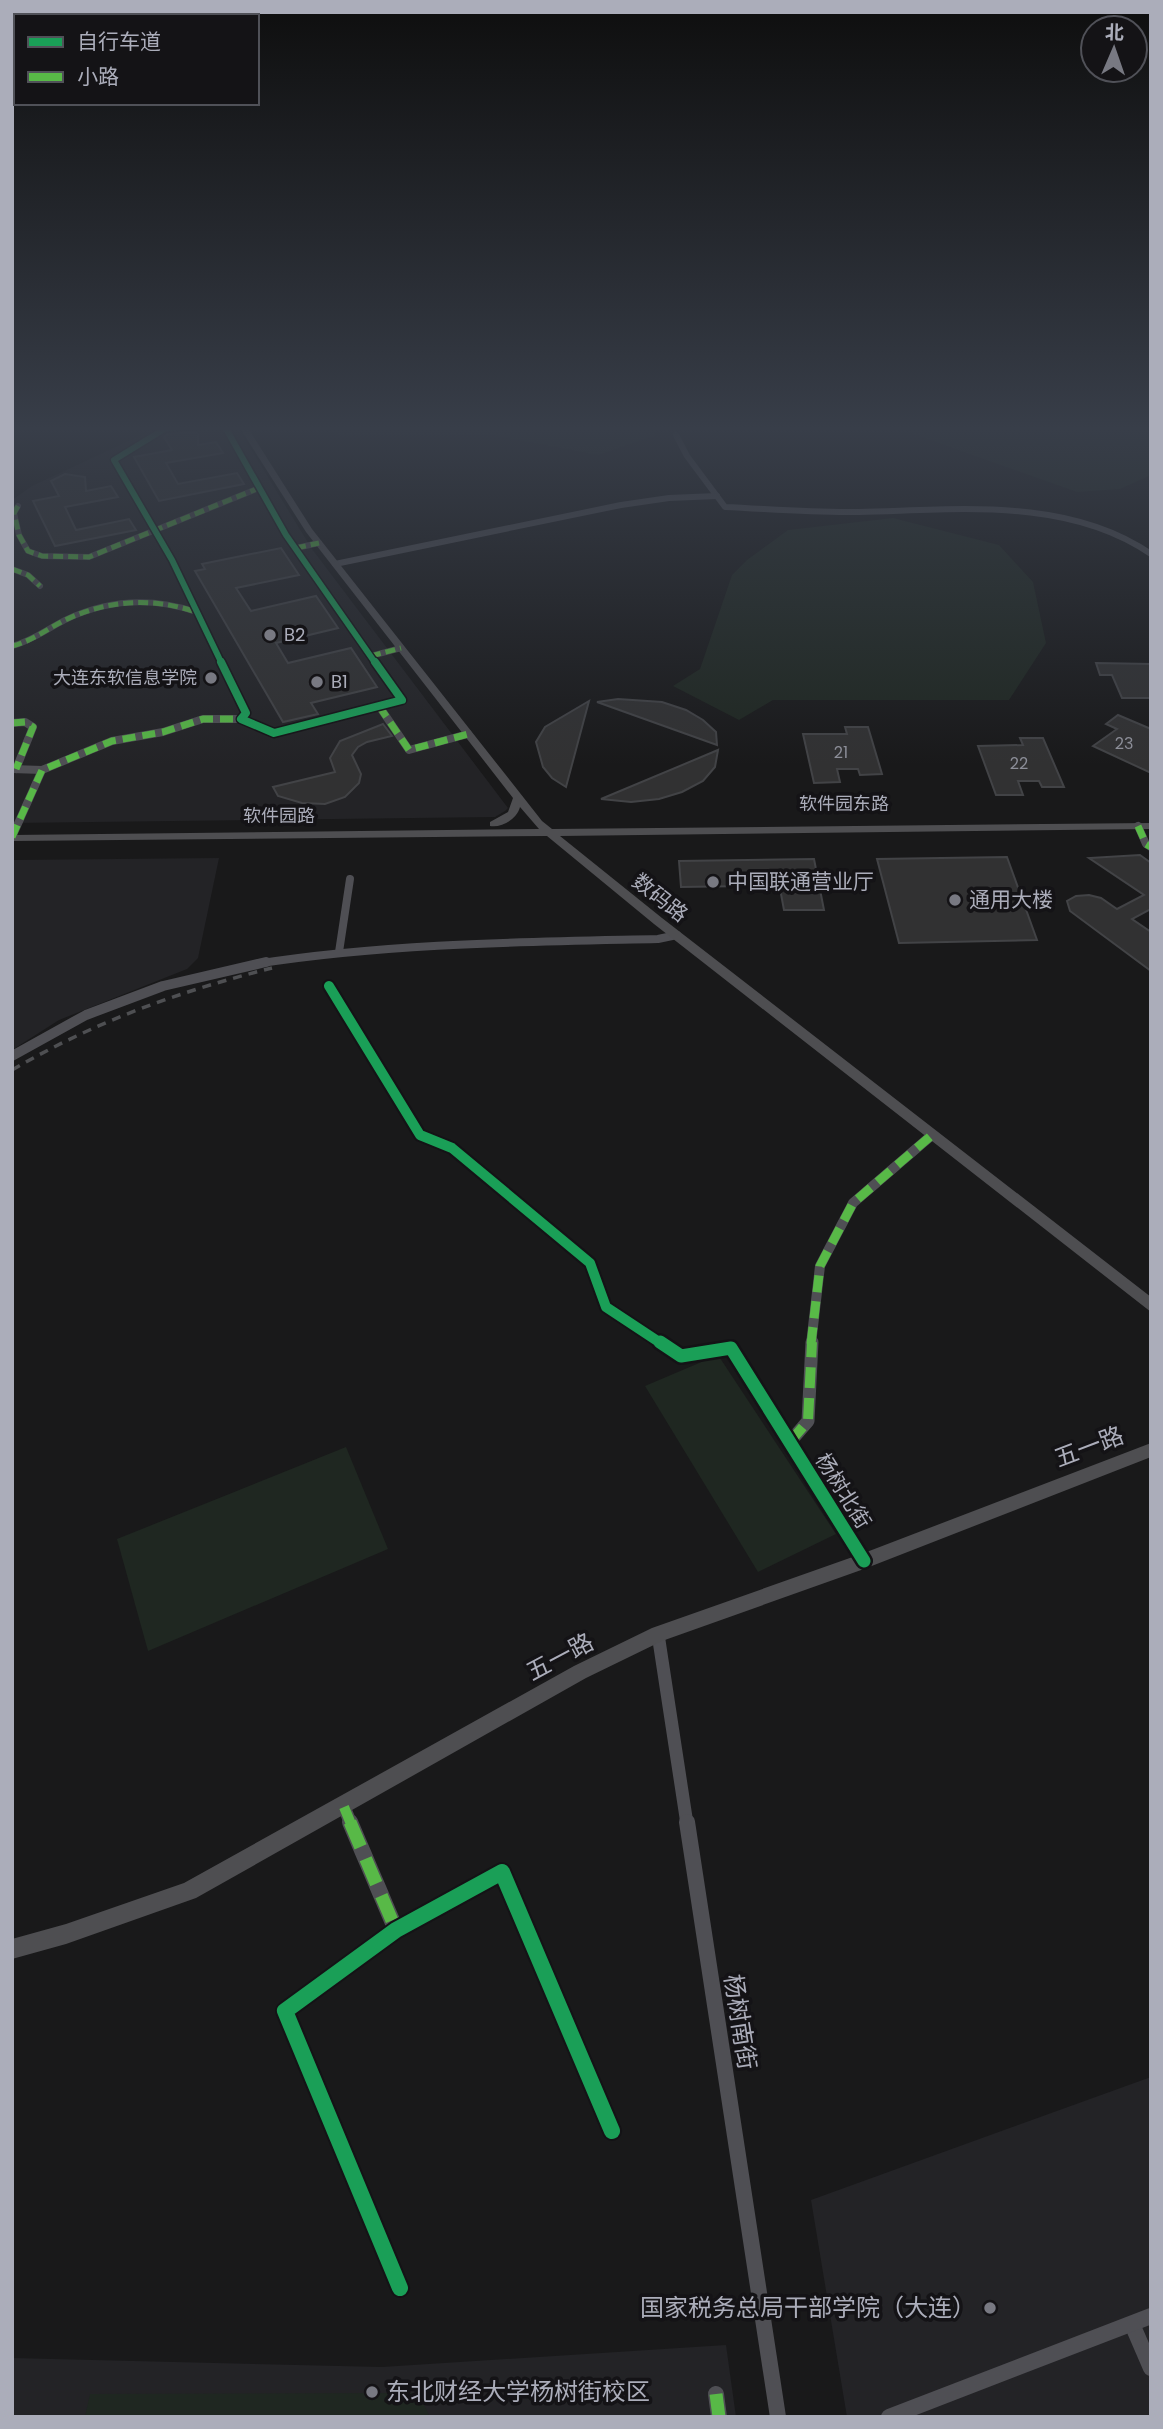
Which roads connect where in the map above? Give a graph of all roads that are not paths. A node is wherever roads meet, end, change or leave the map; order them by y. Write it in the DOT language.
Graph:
graph roads {
  1 [pos="20,538"];
  2 [pos="136,538"];
  3 [pos="159,538"];
  4 [pos="290,538"];
  5 [pos="316,538"];
  6 [pos="461,538"];
  7 [pos="1122,538"];
  8 [pos="319,543"];
  9 [pos="296,548"];
  10 [pos="1151,554"];
  11 [pos="335,564"];
  12 [pos="12,569"];
  13 [pos="40,586"];
  14 [pos="196,612"];
  15 [pos="12,646"];
  16 [pos="401,648"];
  17 [pos="371,656"];
  18 [pos="379,706"];
  19 [pos="241,719"];
  20 [pos="12,723"];
  21 [pos="468,734"];
  22 [pos="14,769"];
  23 [pos="41,770"];
  24 [pos="518,798"];
  25 [pos="1151,818"];
  26 [pos="494,824"];
  27 [pos="1138,826"];
  28 [pos="1151,826"];
  29 [pos="542,827"];
  30 [pos="580,831"];
  31 [pos="13,834"];
  32 [pos="1151,847"];
  33 [pos="570,851"];
  34 [pos="351,879"];
  35 [pos="677,936"];
  36 [pos="339,952"];
  37 [pos="329,986"];
  38 [pos="12,1056"];
  39 [pos="932,1135"];
  40 [pos="1151,1306"];
  41 [pos="789,1443"];
  42 [pos="1151,1450"];
  43 [pos="864,1560"];
  44 [pos="658,1634"];
  45 [pos="344,1807"];
  46 [pos="396,1930"];
  47 [pos="12,1950"];
  48 [pos="612,2131"];
  49 [pos="400,2288"];
  50 [pos="1151,2316"];
  51 [pos="1132,2324"];
  52 [pos="1151,2368"];
  53 [pos="716,2394"];
  54 [pos="719,2417"];
  55 [pos="778,2417"];
  56 [pos="889,2417"];
  1 -- 2 [label="street"];
  3 -- 14 [label="street"];
  4 -- 9 [label="street"];
  5 -- 8 [label="main road, 数码路"];
  6 -- 11 [label="street"];
  7 -- 10 [label="street"];
  8 -- 9 [label="street"];
  8 -- 11 [label="main road, 数码路"];
  9 -- 17 [label="street"];
  11 -- 16 [label="main road, 数码路"];
  12 -- 13 [label="street"];
  14 -- 15 [label="street"];
  14 -- 19 [label="street"];
  16 -- 17 [label="street"];
  16 -- 21 [label="main road, 数码路"];
  17 -- 18 [label="street"];
  18 -- 19 [label="street"];
  18 -- 21 [label="street"];
  19 -- 23 [label="street"];
  20 -- 22 [label="street"];
  21 -- 24 [label="main road, 数码路"];
  22 -- 23 [label="street"];
  23 -- 31 [label="street"];
  24 -- 26 [label="main road"];
  24 -- 29 [label="main road, 数码路"];
  25 -- 29 [label="main road, 软件园东路"];
  26 -- 29 [label="main road, 软件园路"];
  26 -- 31 [label="main road, 软件园路"];
  27 -- 28 [label="main road, 软件园东路"];
  27 -- 30 [label="main road, 软件园东路"];
  27 -- 32 [label="street"];
  29 -- 30 [label="main road, 软件园东路"];
  29 -- 31 [label="main road, 软件园路"];
  29 -- 33 [label="main road, 数码路"];
  30 -- 33 [label="main road"];
  33 -- 35 [label="main road, 数码路"];
  34 -- 36 [label="street"];
  35 -- 36 [label="street"];
  35 -- 39 [label="main road, 数码路"];
  36 -- 38 [label="street"];
  37 -- 41 [label="street"];
  39 -- 40 [label="main road, 数码路"];
  39 -- 41 [label="street, 杨树北街"];
  41 -- 43 [label="street, 杨树北街"];
  42 -- 43 [label="main road, 五一路"];
  43 -- 44 [label="main road, 五一路"];
  44 -- 45 [label="main road, 五一路"];
  44 -- 55 [label="street, 杨树南街"];
  45 -- 46 [label="street"];
  45 -- 47 [label="main road, 五一路"];
  46 -- 48 [label="street"];
  46 -- 49 [label="street"];
  50 -- 51 [label="street"];
  51 -- 52 [label="street"];
  51 -- 56 [label="street"];
  53 -- 54 [label="street"];
}
